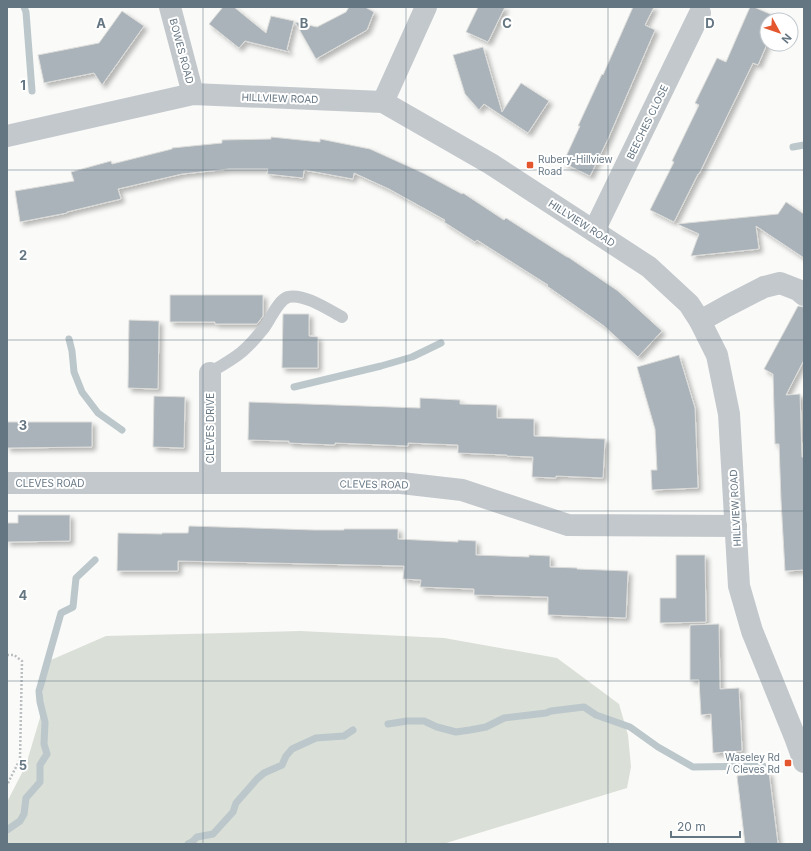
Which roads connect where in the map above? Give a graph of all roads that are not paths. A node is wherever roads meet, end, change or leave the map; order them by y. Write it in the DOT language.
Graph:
graph roads {
  1 [pos="170,7"];
  2 [pos="426,7"];
  3 [pos="700,13"];
  4 [pos="193,94"];
  5 [pos="383,102"];
  6 [pos="7,136"];
  7 [pos="594,231"];
  8 [pos="804,295"];
  9 [pos="342,317"];
  10 [pos="700,321"];
  11 [pos="210,373"];
  12 [pos="7,483"];
  13 [pos="210,483"];
  14 [pos="736,526"];
  15 [pos="804,762"];
  1 -- 4 [label="street, BOWES ROAD"];
  2 -- 5 [label="street"];
  3 -- 7 [label="street, BEECHES CLOSE"];
  4 -- 5 [label="street, HILLVIEW ROAD"];
  4 -- 6 [label="street, HILLVIEW ROAD"];
  5 -- 7 [label="street, HILLVIEW ROAD"];
  7 -- 10 [label="street, HILLVIEW ROAD"];
  8 -- 10 [label="street"];
  9 -- 11 [label="lane"];
  10 -- 14 [label="street, HILLVIEW ROAD"];
  11 -- 13 [label="street, CLEVES DRIVE"];
  12 -- 13 [label="street, CLEVES ROAD"];
  13 -- 14 [label="street, CLEVES ROAD"];
  14 -- 15 [label="street, HILLVIEW ROAD"];
}
